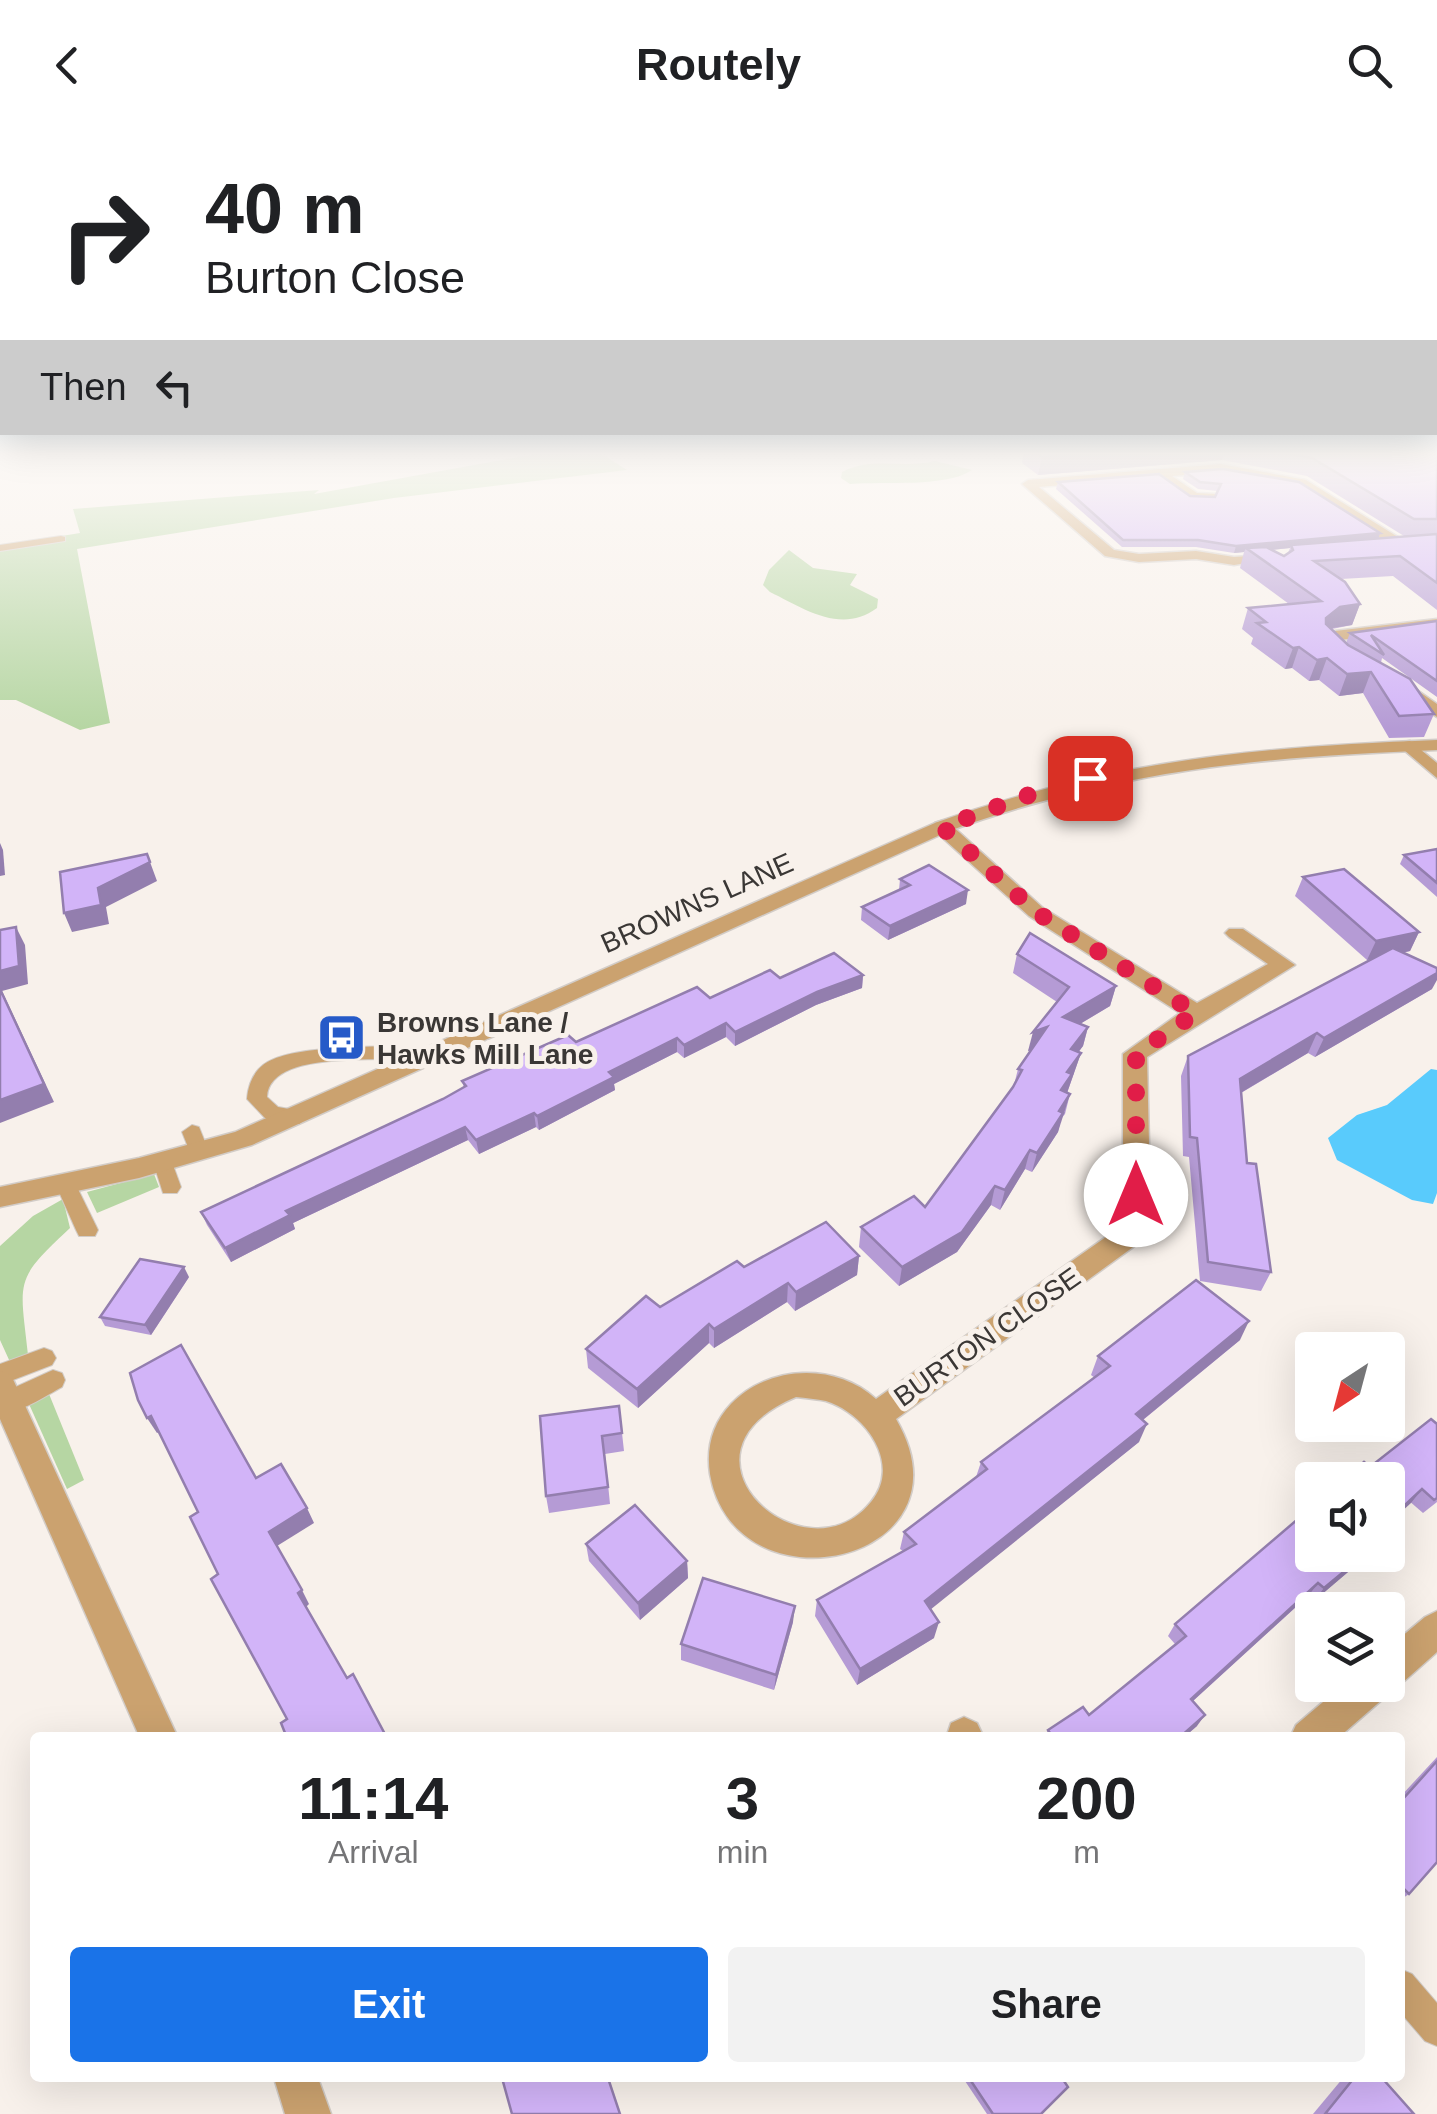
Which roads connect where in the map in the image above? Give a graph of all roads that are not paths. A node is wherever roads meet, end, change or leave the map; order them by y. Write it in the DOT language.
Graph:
graph roads {
  1 [pos="30,544"];
  2 [pos="1099,544"];
  3 [pos="1399,544"];
  4 [pos="1403,546"];
  5 [pos="1437,546"];
  6 [pos="0,548"];
  7 [pos="1368,549"];
  8 [pos="1273,562"];
  9 [pos="1437,623"];
  10 [pos="1354,664"];
  11 [pos="1384,678"];
  12 [pos="1437,712"];
  13 [pos="1437,745"];
  14 [pos="1410,746"];
  15 [pos="1437,773"];
  16 [pos="942,827"];
  17 [pos="1236,934"];
  18 [pos="1196,1013"];
  19 [pos="443,1052"];
  20 [pos="299,1117"];
  21 [pos="163,1162"];
  22 [pos="66,1184"];
  23 [pos="170,1188"];
  24 [pos="0,1197"];
  25 [pos="87,1230"];
  26 [pos="48,1369"];
  27 [pos="3,1387"];
  28 [pos="878,1414"];
  29 [pos="1437,1629"];
  30 [pos="1405,1656"];
  31 [pos="1351,1702"];
  32 [pos="156,1732"];
  33 [pos="1316,1732"];
  34 [pos="1405,1992"];
  35 [pos="1437,2028"];
  36 [pos="297,2082"];
  37 [pos="308,2114"];
  1 -- 6 [label="lane"];
  2 -- 8 [label="street"];
  3 -- 4 [label="street"];
  4 -- 5 [label="street"];
  4 -- 7 [label="street"];
  9 -- 10 [label="street"];
  11 -- 12 [label="street"];
  13 -- 14 [label="street, BROWNS LANE"];
  14 -- 15 [label="street"];
  14 -- 16 [label="street, BROWNS LANE"];
  16 -- 18 [label="street"];
  16 -- 19 [label="street, BROWNS LANE"];
  17 -- 18 [label="street, BURTON CLOSE"];
  18 -- 28 [label="street, BURTON CLOSE"];
  19 -- 20 [label="street, BROWNS LANE"];
  19 -- 20 [label="lane"];
  20 -- 21 [label="street, BROWNS LANE"];
  21 -- 22 [label="street, BROWNS LANE"];
  21 -- 23 [label="lane"];
  22 -- 24 [label="street, BROWNS LANE"];
  22 -- 25 [label="lane"];
  26 -- 27 [label="lane"];
  27 -- 32 [label="street"];
  28 -- 28 [label="street, BURTON CLOSE"];
  29 -- 30 [label="street"];
  31 -- 33 [label="street"];
  34 -- 35 [label="lane"];
  36 -- 37 [label="street"];
}
